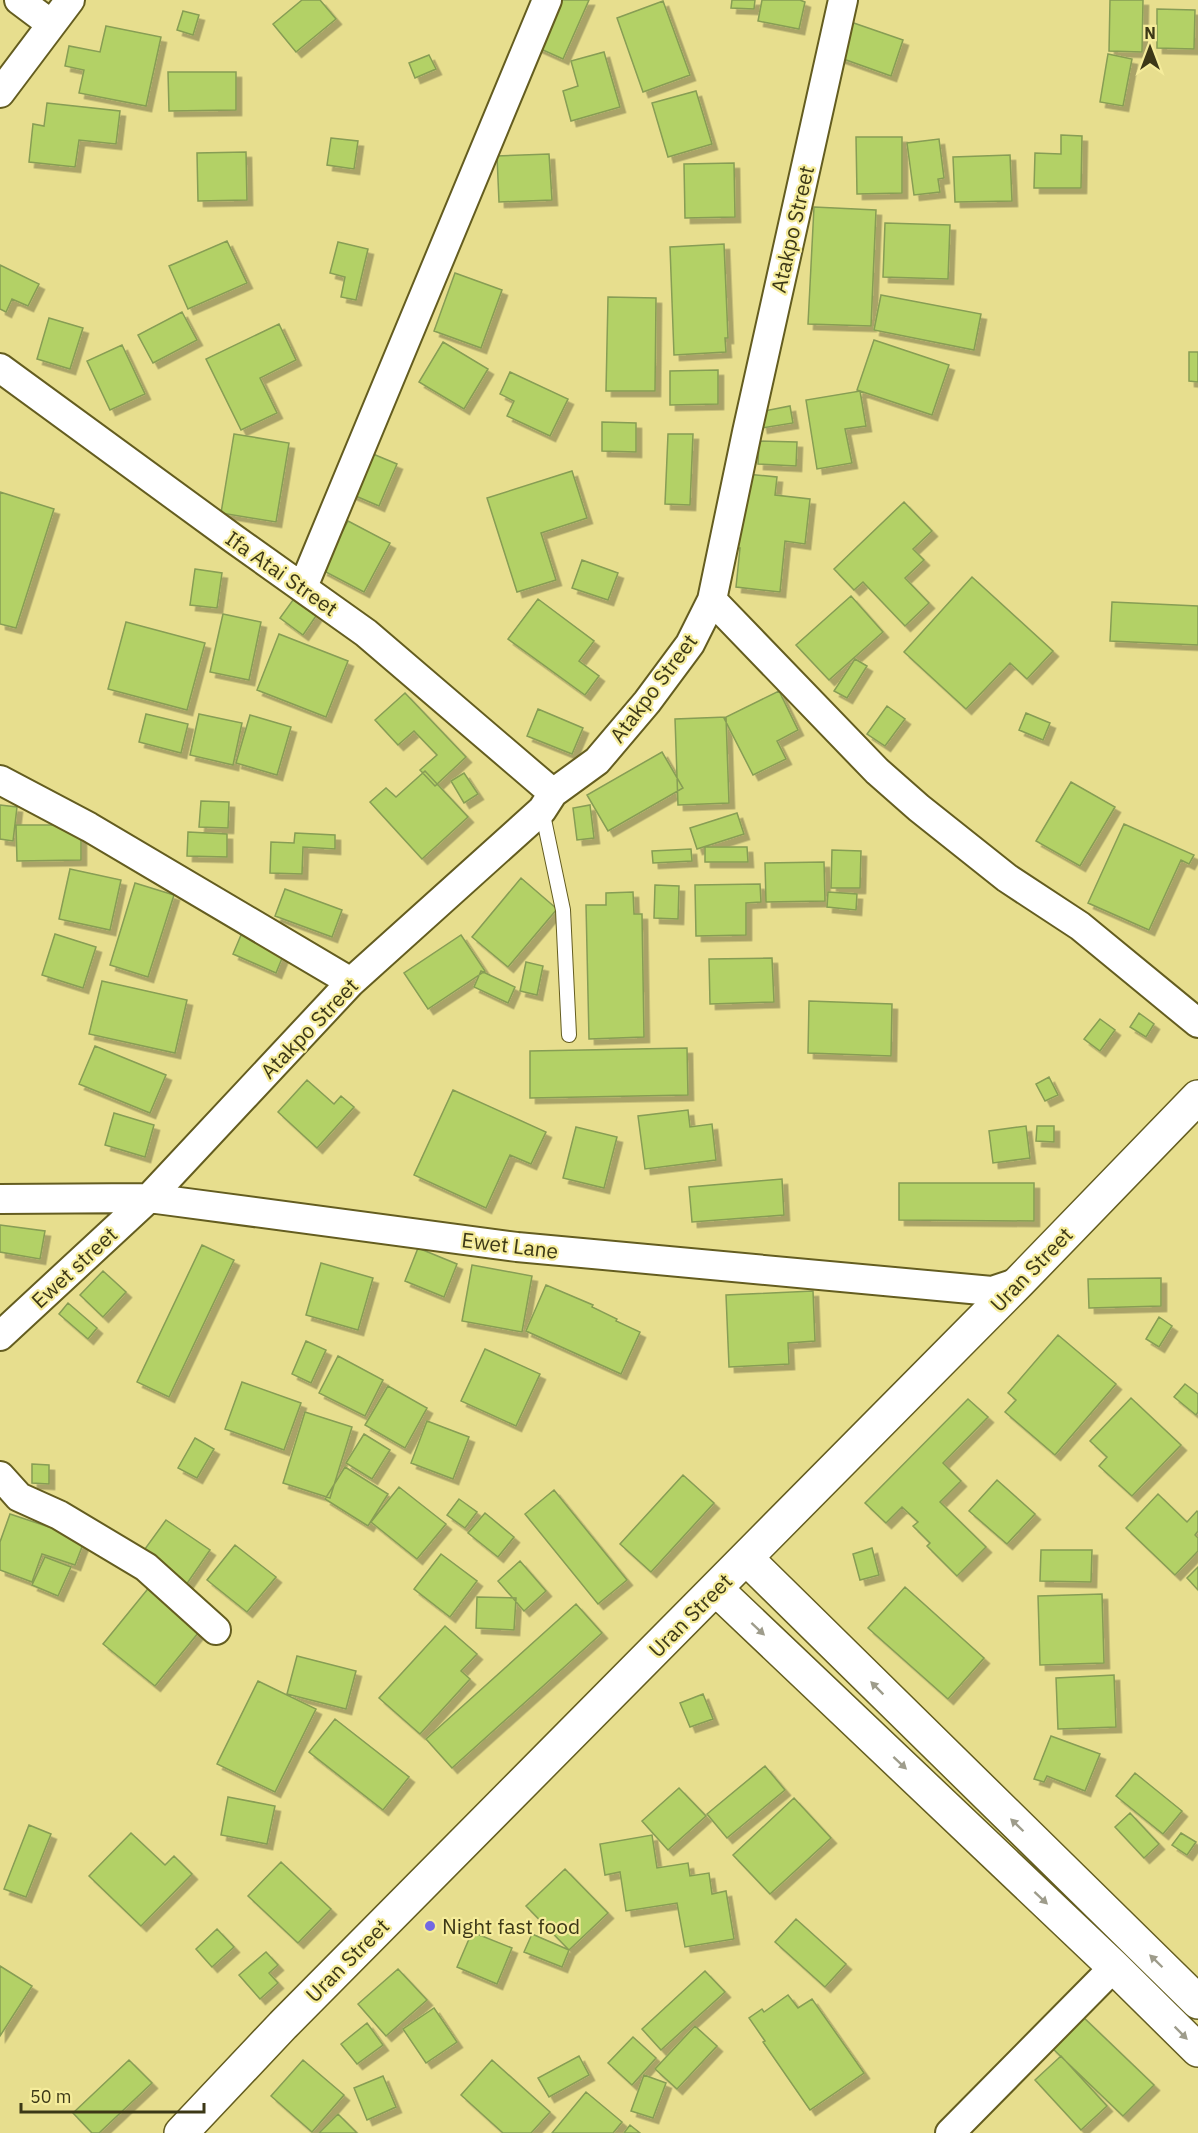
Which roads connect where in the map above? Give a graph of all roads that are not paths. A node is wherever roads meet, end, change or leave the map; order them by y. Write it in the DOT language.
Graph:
graph roads {
  1 [pos="19,0"];
  2 [pos="70,0"];
  3 [pos="547,0"];
  4 [pos="843,0"];
  5 [pos="51,24"];
  6 [pos="0,93"];
  7 [pos="0,368"];
  8 [pos="303,587"];
  9 [pos="712,600"];
  10 [pos="0,780"];
  11 [pos="547,801"];
  12 [pos="351,982"];
  13 [pos="1198,1023"];
  14 [pos="569,1035"];
  15 [pos="1198,1097"];
  16 [pos="149,1198"];
  17 [pos="0,1199"];
  18 [pos="1019,1282"];
  19 [pos="0,1336"];
  20 [pos="0,1476"];
  21 [pos="746,1558"];
  22 [pos="716,1589"];
  23 [pos="216,1630"];
  24 [pos="1114,1967"];
  25 [pos="1198,2002"];
  26 [pos="1198,2049"];
  27 [pos="181,2133"];
  28 [pos="950,2133"];
  1 -- 5 [label="street"];
  2 -- 5 [label="street"];
  3 -- 8 [label="street"];
  4 -- 9 [label="street, Atakpo Street"];
  5 -- 6 [label="street"];
  7 -- 8 [label="street, Ifa Atai Street"];
  8 -- 11 [label="street, Ifa Atai Street"];
  9 -- 11 [label="street, Atakpo Street"];
  9 -- 13 [label="street"];
  10 -- 12 [label="street"];
  11 -- 12 [label="street, Atakpo Street"];
  11 -- 14 [label="lane"];
  12 -- 16 [label="street, Atakpo Street"];
  15 -- 18 [label="street, Uran Street"];
  16 -- 17 [label="street, Ewet Lane"];
  16 -- 18 [label="street, Ewet Lane"];
  16 -- 19 [label="street, Ewet street"];
  18 -- 21 [label="street, Uran Street"];
  20 -- 23 [label="street"];
  21 -- 22 [label="street, Uran Street"];
  25 -- 21 [label="street, one-way"];
  22 -- 24 [label="street, one-way"];
  22 -- 27 [label="street, Uran Street"];
  24 -- 26 [label="street, one-way"];
  24 -- 28 [label="street"];
}
